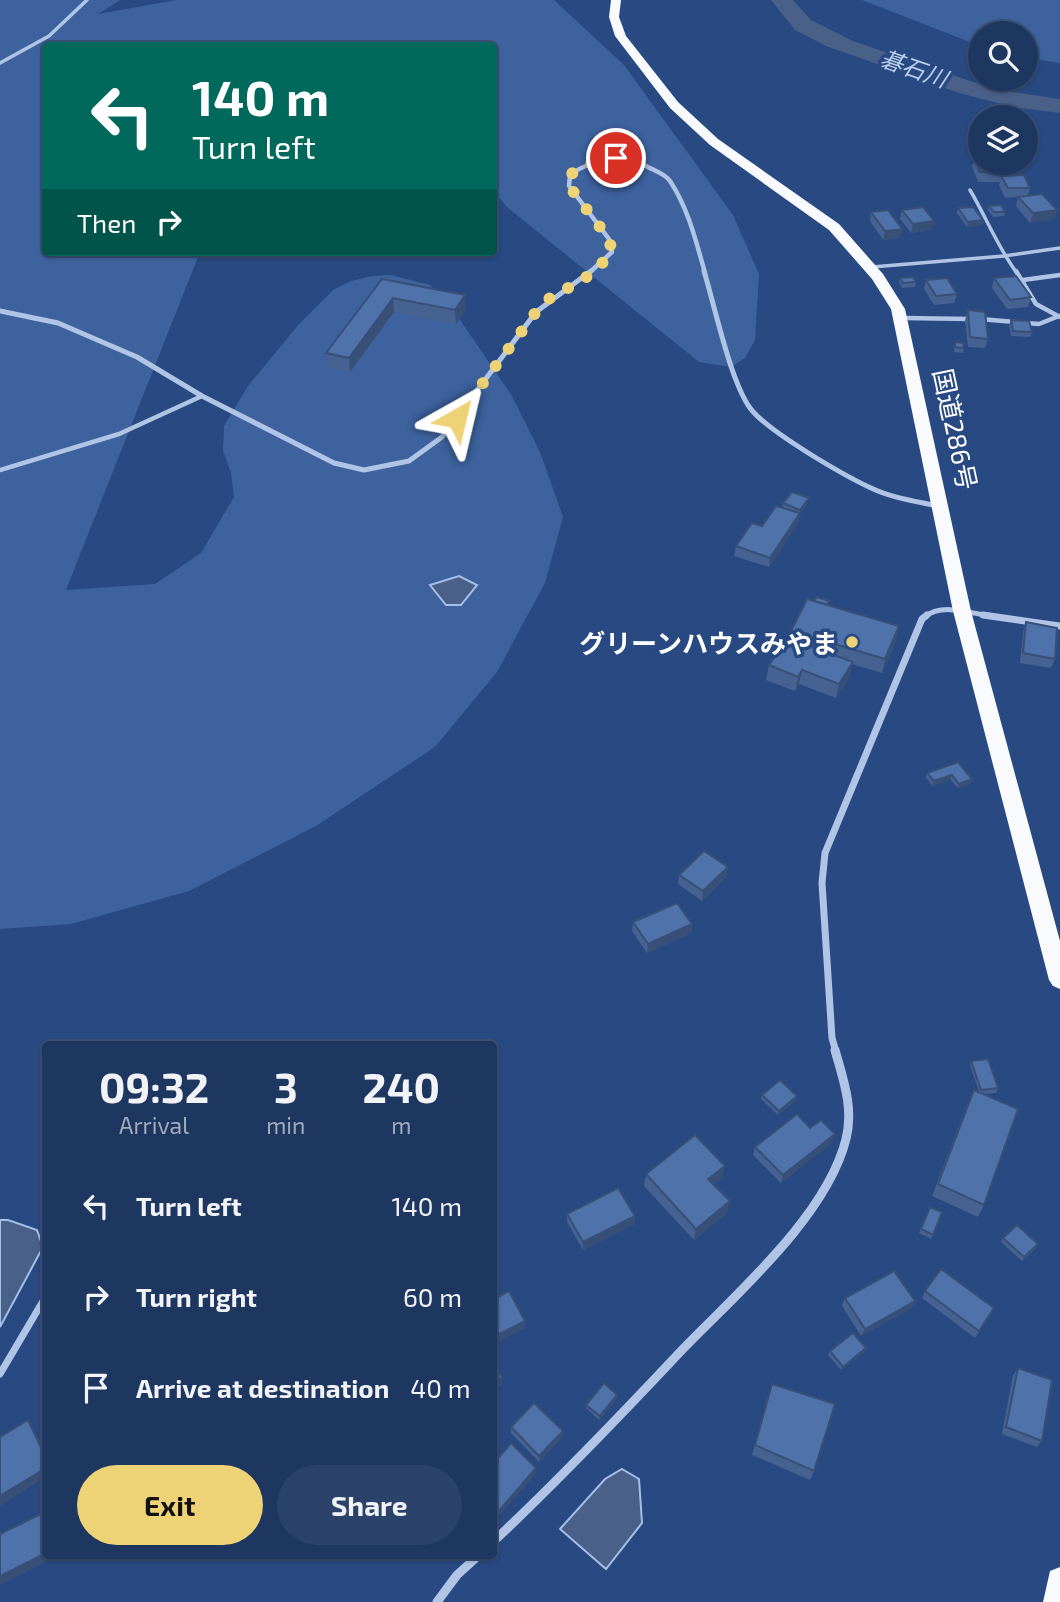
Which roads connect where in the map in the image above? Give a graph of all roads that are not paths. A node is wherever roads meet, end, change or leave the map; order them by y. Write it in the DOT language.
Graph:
graph roads {
  1 [pos="87,0"];
  2 [pos="616,0"];
  3 [pos="0,63"];
  4 [pos="970,190"];
  5 [pos="1060,248"];
  6 [pos="1004,256"];
  7 [pos="869,267"];
  8 [pos="1060,275"];
  9 [pos="1023,280"];
  10 [pos="0,311"];
  11 [pos="1059,316"];
  12 [pos="900,318"];
  13 [pos="202,396"];
  14 [pos="0,470"];
  15 [pos="940,506"];
  16 [pos="962,611"];
  17 [pos="1060,626"];
  18 [pos="1060,980"];
  19 [pos="42,1303"];
  20 [pos="0,1374"];
  21 [pos="497,1538"];
  22 [pos="475,1559"];
  23 [pos="1060,1581"];
  24 [pos="437,1602"];
  25 [pos="1057,1602"];
  1 -- 3 [label="lane"];
  2 -- 7 [label="highway, 国道286号"];
  4 -- 6 [label="lane"];
  5 -- 6 [label="lane"];
  6 -- 7 [label="lane"];
  6 -- 9 [label="lane"];
  7 -- 12 [label="highway, 国道286号"];
  8 -- 9 [label="lane"];
  9 -- 11 [label="lane"];
  10 -- 13 [label="street"];
  11 -- 12 [label="lane"];
  12 -- 15 [label="highway, 国道286号"];
  13 -- 14 [label="lane"];
  13 -- 15 [label="street"];
  15 -- 16 [label="highway, 国道286号"];
  16 -- 17 [label="street"];
  16 -- 18 [label="highway, 国道286号"];
  16 -- 21 [label="street"];
  19 -- 20 [label="lane"];
  22 -- 24 [label="street"];
  23 -- 25 [label="highway"];
}
